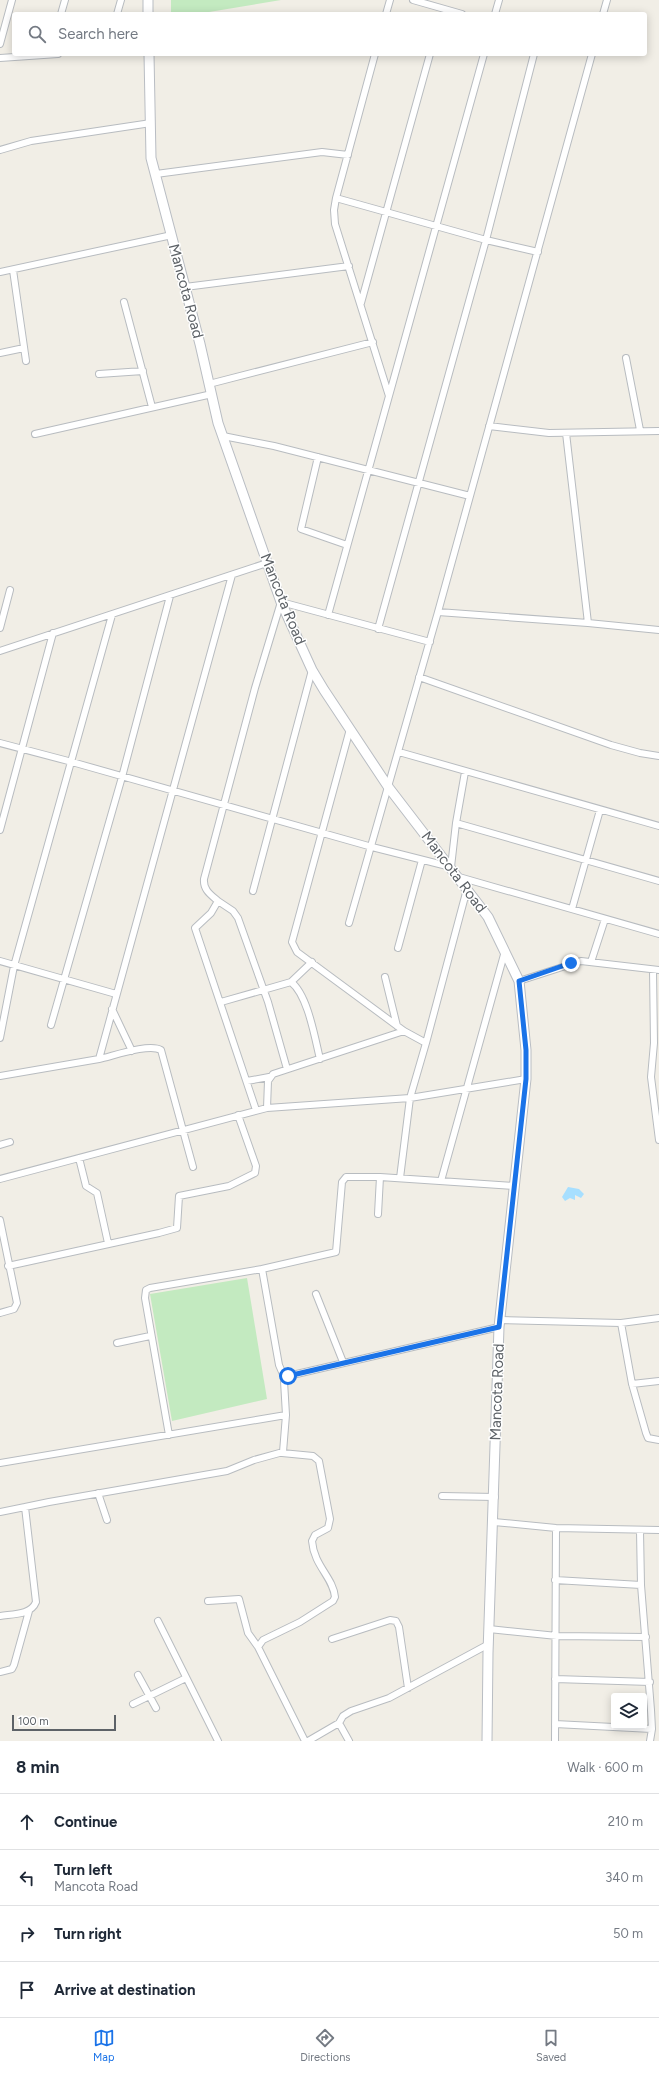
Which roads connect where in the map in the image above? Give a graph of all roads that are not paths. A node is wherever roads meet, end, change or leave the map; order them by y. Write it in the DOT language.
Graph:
graph roads {
  1 [pos="12,0"];
  2 [pos="65,0"];
  3 [pos="121,0"];
  4 [pos="148,0"];
  5 [pos="390,0"];
  6 [pos="412,0"];
  7 [pos="499,0"];
  8 [pos="607,0"];
  9 [pos="441,11"];
  10 [pos="62,12"];
  11 [pos="118,12"];
  12 [pos="148,12"];
  13 [pos="387,12"];
  14 [pos="496,12"];
  15 [pos="604,12"];
  16 [pos="0,44"];
  17 [pos="25,56"];
  18 [pos="149,56"];
  19 [pos="374,56"];
  20 [pos="429,56"];
  21 [pos="483,56"];
  22 [pos="533,56"];
  23 [pos="591,56"];
  24 [pos="0,58"];
  25 [pos="151,123"];
  26 [pos="0,150"];
  27 [pos="348,155"];
  28 [pos="156,174"];
  29 [pos="336,198"];
  30 [pos="387,212"];
  31 [pos="436,226"];
  32 [pos="172,235"];
  33 [pos="486,240"];
  34 [pos="538,252"];
  35 [pos="349,266"];
  36 [pos="13,270"];
  37 [pos="0,272"];
  38 [pos="185,287"];
  39 [pos="124,302"];
  40 [pos="361,303"];
  41 [pos="373,342"];
  42 [pos="24,348"];
  43 [pos="0,353"];
  44 [pos="626,358"];
  45 [pos="26,361"];
  46 [pos="143,371"];
  47 [pos="99,374"];
  48 [pos="209,384"];
  49 [pos="212,394"];
  50 [pos="389,396"];
  51 [pos="152,407"];
  52 [pos="489,426"];
  53 [pos="640,430"];
  54 [pos="659,431"];
  55 [pos="566,433"];
  56 [pos="35,434"];
  57 [pos="223,436"];
  58 [pos="318,457"];
  59 [pos="368,470"];
  60 [pos="418,483"];
  61 [pos="470,496"];
  62 [pos="348,545"];
  63 [pos="267,563"];
  64 [pos="232,575"];
  65 [pos="10,590"];
  66 [pos="170,596"];
  67 [pos="281,602"];
  68 [pos="438,612"];
  69 [pos="112,614"];
  70 [pos="328,615"];
  71 [pos="588,622"];
  72 [pos="0,628"];
  73 [pos="378,628"];
  74 [pos="659,630"];
  75 [pos="53,633"];
  76 [pos="430,642"];
  77 [pos="0,651"];
  78 [pos="312,670"];
  79 [pos="419,677"];
  80 [pos="350,729"];
  81 [pos="0,743"];
  82 [pos="23,749"];
  83 [pos="399,752"];
  84 [pos="659,756"];
  85 [pos="72,762"];
  86 [pos="465,772"];
  87 [pos="122,777"];
  88 [pos="389,788"];
  89 [pos="171,791"];
  90 [pos="224,805"];
  91 [pos="600,810"];
  92 [pos="271,820"];
  93 [pos="456,823"];
  94 [pos="659,826"];
  95 [pos="0,830"];
  96 [pos="322,832"];
  97 [pos="372,847"];
  98 [pos="422,860"];
  99 [pos="585,860"];
  100 [pos="451,867"];
  101 [pos="459,877"];
  102 [pos="659,881"];
  103 [pos="467,889"];
  104 [pos="253,891"];
  105 [pos="218,901"];
  106 [pos="572,910"];
  107 [pos="605,919"];
  108 [pos="349,923"];
  109 [pos="659,934"];
  110 [pos="398,948"];
  111 [pos="505,951"];
  112 [pos="0,961"];
  113 [pos="312,962"];
  114 [pos="591,962"];
  115 [pos="14,966"];
  116 [pos="656,970"];
  117 [pos="385,977"];
  118 [pos="64,979"];
  119 [pos="519,981"];
  120 [pos="291,982"];
  121 [pos="264,988"];
  122 [pos="116,994"];
  123 [pos="221,1002"];
  124 [pos="112,1009"];
  125 [pos="51,1025"];
  126 [pos="397,1026"];
  127 [pos="404,1031"];
  128 [pos="0,1038"];
  129 [pos="426,1043"];
  130 [pos="132,1051"];
  131 [pos="99,1059"];
  132 [pos="320,1059"];
  133 [pos="287,1069"];
  134 [pos="0,1076"];
  135 [pos="269,1076"];
  136 [pos="526,1079"];
  137 [pos="247,1080"];
  138 [pos="466,1089"];
  139 [pos="410,1098"];
  140 [pos="267,1108"];
  141 [pos="256,1110"];
  142 [pos="238,1115"];
  143 [pos="183,1130"];
  144 [pos="659,1140"];
  145 [pos="10,1142"];
  146 [pos="0,1145"];
  147 [pos="79,1158"];
  148 [pos="193,1167"];
  149 [pos="380,1177"];
  150 [pos="400,1178"];
  151 [pos="0,1180"];
  152 [pos="441,1181"];
  153 [pos="514,1186"];
  154 [pos="378,1214"];
  155 [pos="0,1220"];
  156 [pos="108,1243"];
  157 [pos="8,1266"];
  158 [pos="262,1269"];
  159 [pos="316,1294"];
  160 [pos="0,1313"];
  161 [pos="659,1318"];
  162 [pos="500,1323"];
  163 [pos="621,1323"];
  164 [pos="150,1336"];
  165 [pos="117,1343"];
  166 [pos="343,1362"];
  167 [pos="285,1379"];
  168 [pos="659,1381"];
  169 [pos="632,1384"];
  170 [pos="286,1415"];
  171 [pos="169,1435"];
  172 [pos="659,1440"];
  173 [pos="282,1453"];
  174 [pos="0,1463"];
  175 [pos="98,1493"];
  176 [pos="442,1496"];
  177 [pos="495,1497"];
  178 [pos="25,1507"];
  179 [pos="0,1512"];
  180 [pos="107,1520"];
  181 [pos="494,1522"];
  182 [pos="556,1528"];
  183 [pos="659,1530"];
  184 [pos="640,1531"];
  185 [pos="555,1580"];
  186 [pos="641,1585"];
  187 [pos="208,1600"];
  188 [pos="28,1611"];
  189 [pos="0,1616"];
  190 [pos="158,1621"];
  191 [pos="489,1629"];
  192 [pos="557,1636"];
  193 [pos="646,1637"];
  194 [pos="332,1639"];
  195 [pos="489,1644"];
  196 [pos="258,1647"];
  197 [pos="0,1672"];
  198 [pos="138,1674"];
  199 [pos="186,1678"];
  200 [pos="555,1679"];
  201 [pos="650,1682"];
  202 [pos="408,1688"];
  203 [pos="150,1696"];
  204 [pos="133,1704"];
  205 [pos="156,1708"];
  206 [pos="339,1723"];
  207 [pos="555,1724"];
  208 [pos="652,1729"];
  209 [pos="218,1741"];
  210 [pos="304,1741"];
  211 [pos="308,1741"];
  212 [pos="349,1741"];
  213 [pos="487,1741"];
  214 [pos="556,1741"];
  215 [pos="650,1741"];
  1 -- 16 [label="street"];
  2 -- 10 [label="street"];
  3 -- 11 [label="street"];
  4 -- 12 [label="main road"];
  5 -- 13 [label="street"];
  6 -- 9 [label="street"];
  7 -- 14 [label="street"];
  8 -- 15 [label="street"];
  17 -- 24 [label="street"];
  18 -- 25 [label="main road, Mancota Road"];
  19 -- 27 [label="street"];
  20 -- 30 [label="street"];
  21 -- 31 [label="street"];
  22 -- 33 [label="street"];
  23 -- 34 [label="street"];
  25 -- 26 [label="street"];
  25 -- 28 [label="main road, Mancota Road"];
  27 -- 28 [label="street"];
  27 -- 29 [label="street"];
  28 -- 32 [label="main road, Mancota Road"];
  29 -- 30 [label="street"];
  29 -- 35 [label="street"];
  30 -- 31 [label="street"];
  30 -- 40 [label="street"];
  31 -- 33 [label="street"];
  31 -- 50 [label="street"];
  32 -- 36 [label="street"];
  32 -- 38 [label="main road, Mancota Road"];
  33 -- 34 [label="street"];
  33 -- 60 [label="street"];
  34 -- 52 [label="street"];
  35 -- 38 [label="street"];
  35 -- 40 [label="street"];
  36 -- 37 [label="street"];
  36 -- 42 [label="street"];
  38 -- 48 [label="main road, Mancota Road"];
  39 -- 46 [label="street"];
  40 -- 41 [label="street"];
  41 -- 48 [label="street"];
  41 -- 50 [label="street"];
  42 -- 43 [label="street"];
  42 -- 45 [label="street"];
  44 -- 53 [label="street"];
  46 -- 47 [label="street"];
  46 -- 51 [label="street"];
  48 -- 49 [label="main road, Mancota Road"];
  49 -- 51 [label="street"];
  49 -- 57 [label="main road, Mancota Road"];
  50 -- 59 [label="street"];
  51 -- 56 [label="street"];
  52 -- 55 [label="street"];
  52 -- 61 [label="street"];
  53 -- 54 [label="street"];
  53 -- 55 [label="street"];
  55 -- 71 [label="street"];
  57 -- 58 [label="street"];
  57 -- 63 [label="main road, Mancota Road"];
  58 -- 59 [label="street"];
  58 -- 62 [label="street"];
  59 -- 60 [label="street"];
  59 -- 62 [label="street"];
  60 -- 61 [label="street"];
  60 -- 73 [label="street"];
  61 -- 68 [label="street"];
  62 -- 70 [label="street"];
  63 -- 64 [label="street"];
  63 -- 67 [label="main road, Mancota Road"];
  64 -- 66 [label="street"];
  64 -- 89 [label="street"];
  65 -- 72 [label="street"];
  66 -- 69 [label="street"];
  66 -- 87 [label="street"];
  67 -- 70 [label="street"];
  67 -- 78 [label="main road, Mancota Road"];
  67 -- 90 [label="street"];
  68 -- 71 [label="street"];
  68 -- 76 [label="street"];
  69 -- 75 [label="street"];
  69 -- 85 [label="street"];
  70 -- 73 [label="street"];
  71 -- 74 [label="street"];
  73 -- 76 [label="street"];
  75 -- 77 [label="street"];
  75 -- 82 [label="street"];
  76 -- 79 [label="street"];
  78 -- 80 [label="main road, Mancota Road"];
  78 -- 92 [label="street"];
  79 -- 83 [label="street"];
  79 -- 84 [label="street"];
  80 -- 88 [label="main road, Mancota Road"];
  80 -- 96 [label="street"];
  81 -- 82 [label="street"];
  82 -- 85 [label="street"];
  82 -- 95 [label="street"];
  83 -- 86 [label="street"];
  83 -- 88 [label="street"];
  85 -- 87 [label="street"];
  85 -- 115 [label="street"];
  86 -- 91 [label="street"];
  86 -- 93 [label="street"];
  87 -- 89 [label="street"];
  87 -- 118 [label="street"];
  88 -- 97 [label="street"];
  88 -- 100 [label="main road, Mancota Road"];
  89 -- 90 [label="street"];
  89 -- 122 [label="street"];
  90 -- 92 [label="street"];
  90 -- 105 [label="street"];
  91 -- 94 [label="street"];
  91 -- 99 [label="street"];
  92 -- 96 [label="street"];
  92 -- 104 [label="street"];
  93 -- 99 [label="street"];
  93 -- 100 [label="street"];
  96 -- 97 [label="street"];
  96 -- 113 [label="street"];
  97 -- 98 [label="street"];
  97 -- 108 [label="street"];
  98 -- 100 [label="street"];
  98 -- 110 [label="street"];
  99 -- 102 [label="street"];
  99 -- 106 [label="street"];
  100 -- 101 [label="main road, Mancota Road"];
  101 -- 103 [label="main road, Mancota Road"];
  101 -- 106 [label="street"];
  103 -- 111 [label="main road, Mancota Road"];
  103 -- 129 [label="street"];
  105 -- 121 [label="street"];
  105 -- 123 [label="street"];
  106 -- 107 [label="street"];
  107 -- 109 [label="street"];
  107 -- 114 [label="street"];
  111 -- 119 [label="main road, Mancota Road"];
  111 -- 138 [label="street"];
  112 -- 115 [label="street"];
  113 -- 120 [label="street"];
  113 -- 126 [label="street"];
  114 -- 116 [label="street"];
  114 -- 119 [label="street"];
  115 -- 118 [label="street"];
  115 -- 128 [label="street"];
  116 -- 144 [label="street"];
  117 -- 126 [label="street"];
  118 -- 122 [label="street"];
  118 -- 125 [label="street"];
  119 -- 136 [label="main road, Mancota Road"];
  120 -- 121 [label="street"];
  120 -- 132 [label="street"];
  121 -- 123 [label="street"];
  121 -- 133 [label="street"];
  122 -- 124 [label="street"];
  123 -- 137 [label="street"];
  124 -- 130 [label="street"];
  124 -- 131 [label="street"];
  126 -- 127 [label="street"];
  127 -- 129 [label="street"];
  127 -- 132 [label="street"];
  129 -- 139 [label="street"];
  130 -- 131 [label="street"];
  130 -- 143 [label="street"];
  131 -- 134 [label="street"];
  132 -- 133 [label="street"];
  133 -- 135 [label="street"];
  135 -- 137 [label="street"];
  135 -- 140 [label="street"];
  136 -- 138 [label="street"];
  136 -- 153 [label="main road, Mancota Road"];
  137 -- 141 [label="street"];
  138 -- 139 [label="street"];
  138 -- 152 [label="street"];
  139 -- 140 [label="street"];
  139 -- 150 [label="street"];
  140 -- 141 [label="street"];
  141 -- 142 [label="street"];
  142 -- 143 [label="street"];
  142 -- 156 [label="street"];
  143 -- 147 [label="street"];
  143 -- 148 [label="street"];
  145 -- 146 [label="street"];
  147 -- 151 [label="street"];
  147 -- 156 [label="street"];
  149 -- 150 [label="street"];
  149 -- 154 [label="street"];
  149 -- 158 [label="street"];
  150 -- 152 [label="street"];
  152 -- 153 [label="street"];
  153 -- 162 [label="main road, Mancota Road"];
  155 -- 157 [label="street"];
  156 -- 157 [label="street"];
  157 -- 160 [label="street"];
  158 -- 164 [label="street"];
  158 -- 167 [label="street"];
  159 -- 166 [label="street"];
  161 -- 163 [label="street"];
  162 -- 163 [label="street"];
  162 -- 166 [label="street"];
  162 -- 177 [label="main road, Mancota Road"];
  163 -- 169 [label="street"];
  164 -- 165 [label="street"];
  164 -- 171 [label="street"];
  166 -- 167 [label="street"];
  167 -- 170 [label="street"];
  168 -- 169 [label="street"];
  169 -- 172 [label="street"];
  170 -- 171 [label="street"];
  170 -- 173 [label="street"];
  171 -- 174 [label="street"];
  173 -- 175 [label="street"];
  173 -- 196 [label="street"];
  175 -- 178 [label="street"];
  175 -- 180 [label="street"];
  176 -- 177 [label="street"];
  177 -- 181 [label="main road, Mancota Road"];
  178 -- 179 [label="street"];
  178 -- 188 [label="street"];
  181 -- 182 [label="street"];
  181 -- 191 [label="main road, Mancota Road"];
  182 -- 184 [label="street"];
  182 -- 185 [label="street"];
  183 -- 184 [label="street"];
  184 -- 186 [label="street"];
  185 -- 186 [label="street"];
  185 -- 192 [label="street"];
  186 -- 193 [label="street"];
  187 -- 196 [label="street"];
  188 -- 189 [label="street"];
  188 -- 197 [label="street"];
  190 -- 199 [label="street"];
  191 -- 192 [label="street"];
  191 -- 195 [label="main road, Mancota Road"];
  192 -- 193 [label="street"];
  192 -- 200 [label="street"];
  193 -- 201 [label="street"];
  194 -- 202 [label="street"];
  195 -- 202 [label="street"];
  195 -- 213 [label="main road, Mancota Road"];
  196 -- 210 [label="street"];
  198 -- 203 [label="street"];
  199 -- 203 [label="street"];
  199 -- 209 [label="street"];
  200 -- 201 [label="street"];
  200 -- 207 [label="street"];
  201 -- 208 [label="street"];
  202 -- 206 [label="street"];
  203 -- 204 [label="street"];
  203 -- 205 [label="street"];
  206 -- 211 [label="street"];
  206 -- 212 [label="street"];
  207 -- 208 [label="street"];
  207 -- 214 [label="street"];
  208 -- 215 [label="street"];
}
